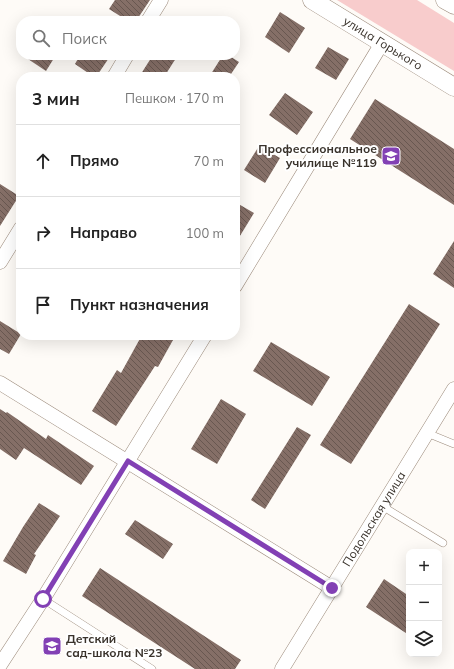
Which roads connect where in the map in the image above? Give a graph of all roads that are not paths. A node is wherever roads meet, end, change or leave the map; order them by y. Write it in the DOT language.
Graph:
graph roads {
  1 [pos="161,0"];
  2 [pos="312,0"];
  3 [pos="445,0"];
  4 [pos="454,5"];
  5 [pos="151,16"];
  6 [pos="382,43"];
  7 [pos="124,60"];
  8 [pos="117,72"];
  9 [pos="454,87"];
  10 [pos="16,236"];
  11 [pos="0,262"];
  12 [pos="240,278"];
  13 [pos="202,340"];
  14 [pos="0,383"];
  15 [pos="454,389"];
  16 [pos="427,433"];
  17 [pos="454,444"];
  18 [pos="128,461"];
  19 [pos="382,506"];
  20 [pos="442,542"];
  21 [pos="332,588"];
  22 [pos="43,599"];
  23 [pos="0,665"];
  24 [pos="152,669"];
  25 [pos="282,669"];
  1 -- 5 [label="street"];
  2 -- 6 [label="street, улица Горького"];
  3 -- 4 [label="street"];
  6 -- 9 [label="street, улица Горького"];
  6 -- 12 [label="street"];
  7 -- 8 [label="street"];
  10 -- 11 [label="street"];
  13 -- 18 [label="street"];
  14 -- 18 [label="street"];
  15 -- 16 [label="street, Подольская улица"];
  16 -- 17 [label="lane"];
  16 -- 19 [label="street, Подольская улица"];
  18 -- 21 [label="street"];
  18 -- 22 [label="street"];
  19 -- 20 [label="lane"];
  19 -- 21 [label="street, Подольская улица"];
  21 -- 25 [label="street, Подольская улица"];
  22 -- 23 [label="street"];
  22 -- 24 [label="lane"];
}
